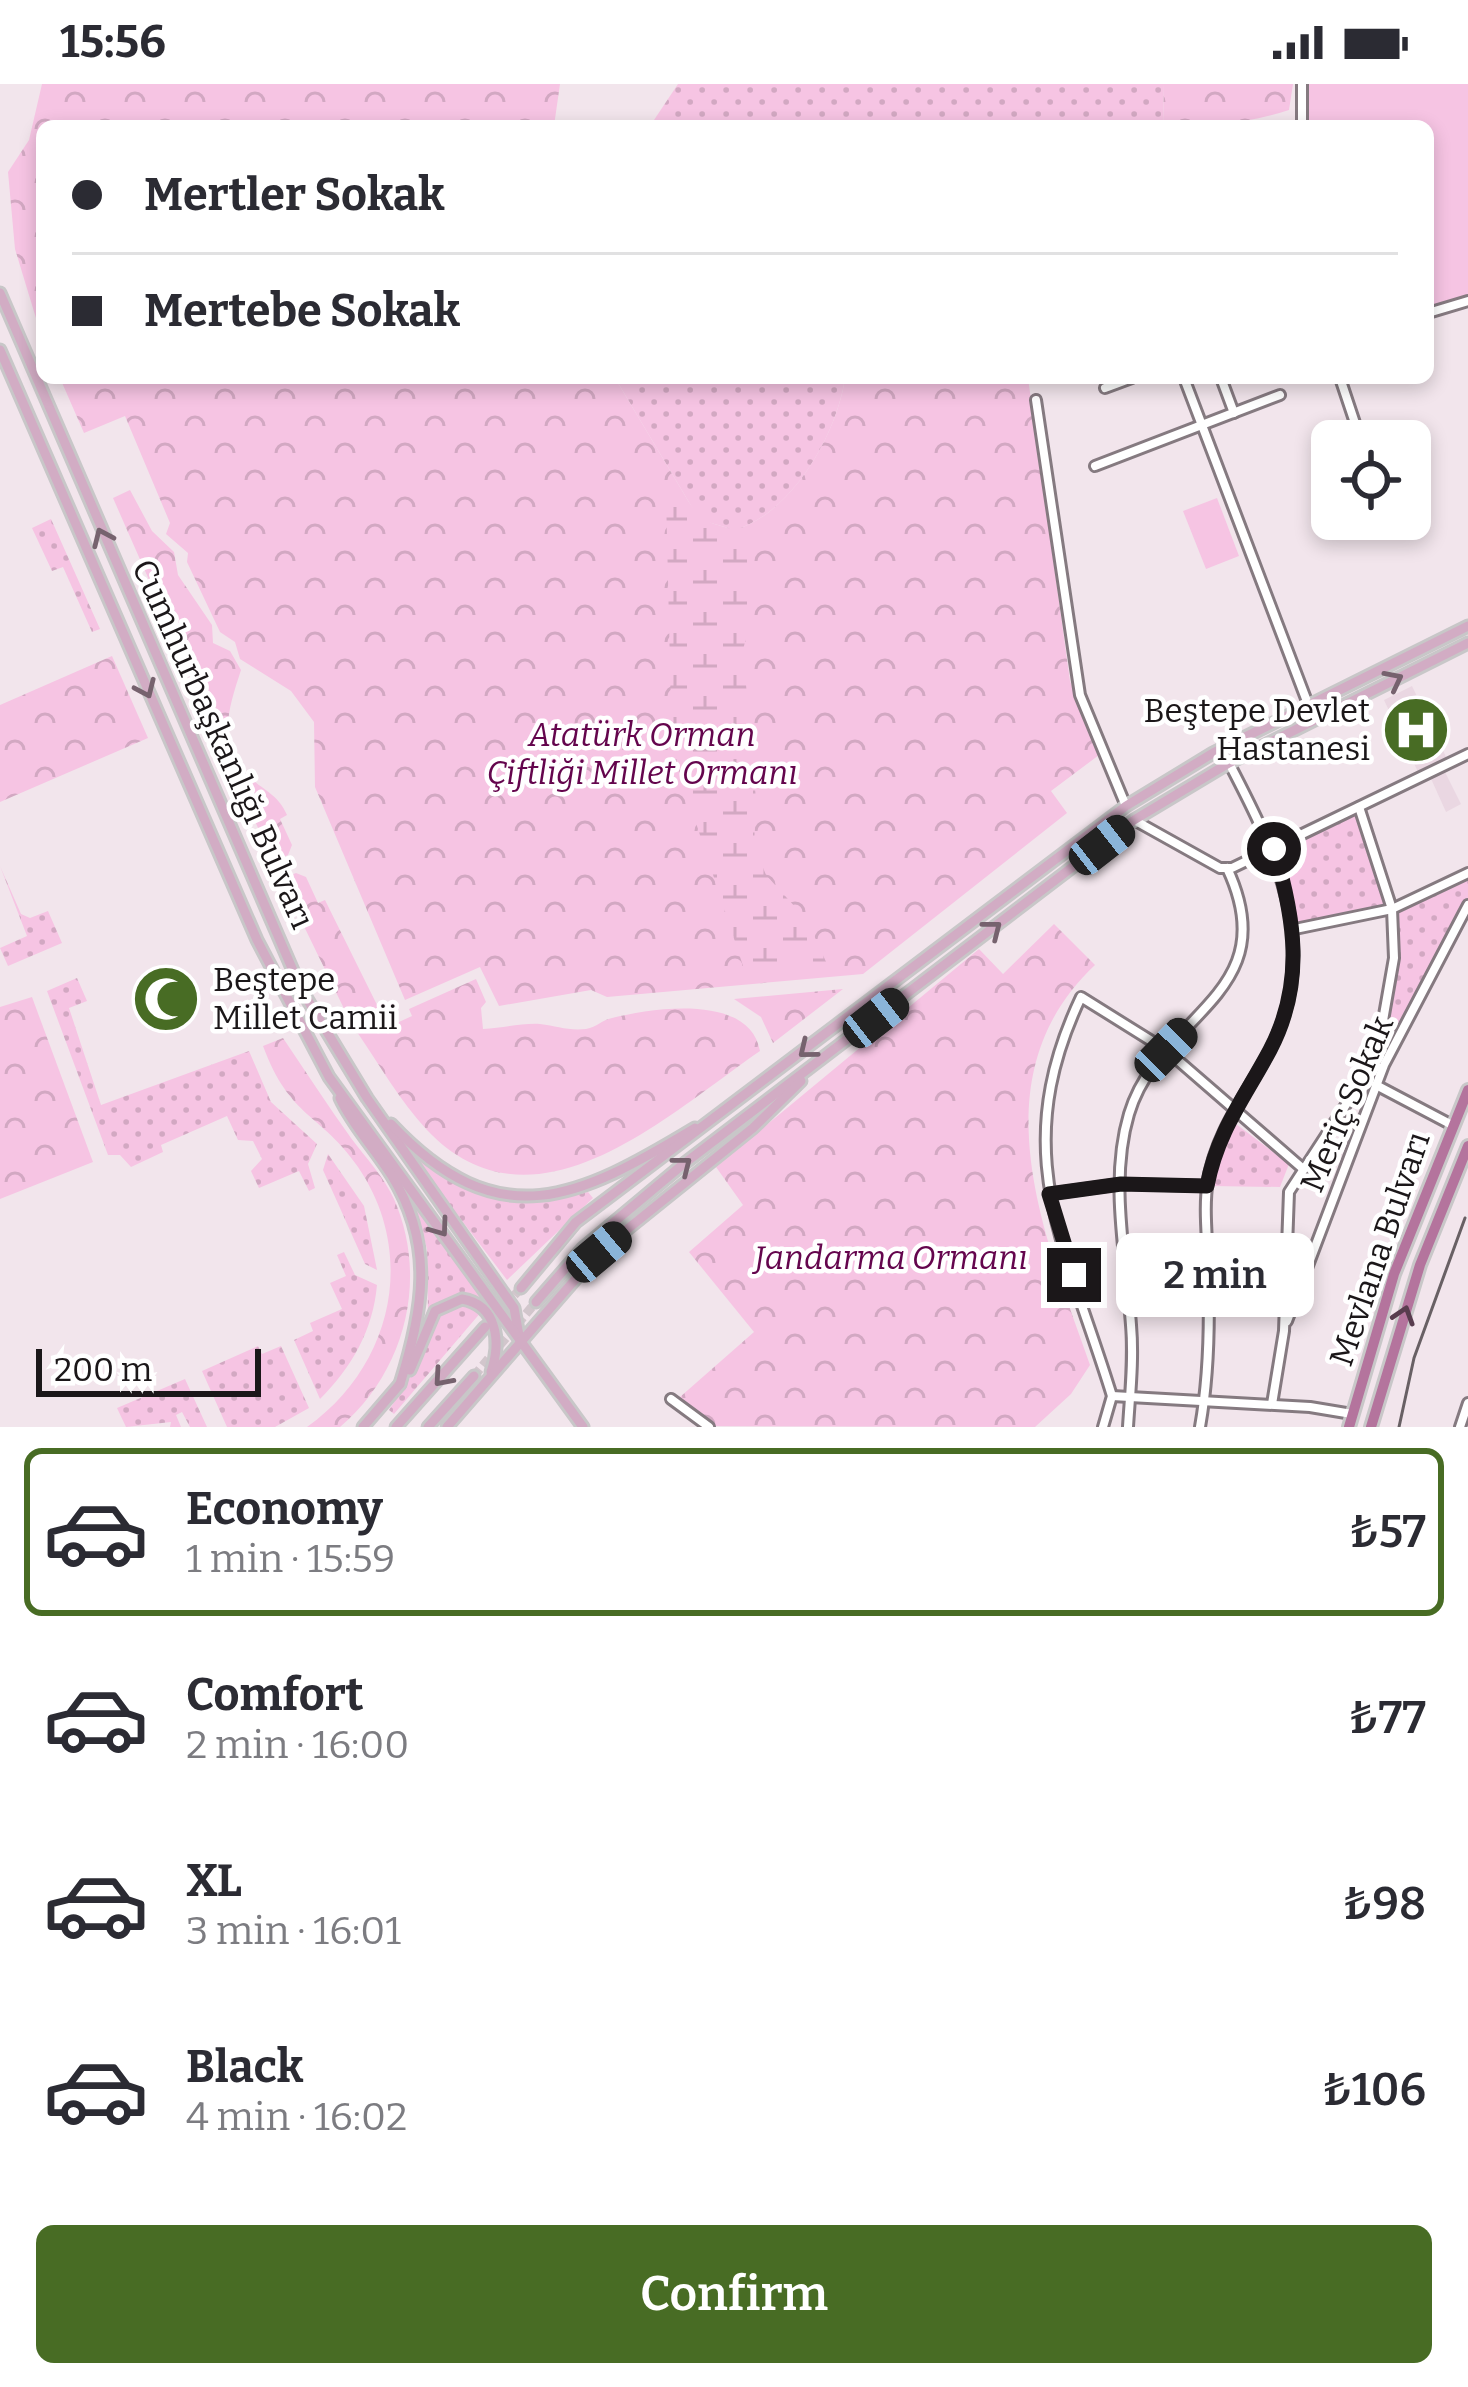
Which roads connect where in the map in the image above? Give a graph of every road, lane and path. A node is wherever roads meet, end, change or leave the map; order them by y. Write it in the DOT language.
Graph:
graph roads {
  1 [pos="1302,84"];
  2 [pos="1302,120"];
  3 [pos="0,293"];
  4 [pos="1468,301"];
  5 [pos="1434,311"];
  6 [pos="0,350"];
  7 [pos="36,376"];
  8 [pos="39,384"];
  9 [pos="1116,384"];
  10 [pos="1186,384"];
  11 [pos="1223,384"];
  12 [pos="1342,384"];
  13 [pos="1106,388"];
  14 [pos="1280,395"];
  15 [pos="1036,400"];
  16 [pos="1234,413"];
  17 [pos="1354,420"];
  18 [pos="1203,425"];
  19 [pos="1095,466"];
  20 [pos="1468,626"];
  21 [pos="1468,643"];
  22 [pos="1308,704"];
  23 [pos="1468,754"];
  24 [pos="1229,763"];
  25 [pos="1126,806"];
  26 [pos="1359,807"];
  27 [pos="1134,820"];
  28 [pos="1274,849"];
  29 [pos="1227,868"];
  30 [pos="1468,873"];
  31 [pos="1468,905"];
  32 [pos="1392,910"];
  33 [pos="1295,929"];
  34 [pos="1166,1050"];
  35 [pos="826,1056"];
  36 [pos="329,1077"];
  37 [pos="1376,1085"];
  38 [pos="1468,1090"];
  39 [pos="756,1091"];
  40 [pos="367,1098"];
  41 [pos="1233,1107"];
  42 [pos="1452,1125"];
  43 [pos="1468,1146"];
  44 [pos="1300,1167"];
  45 [pos="1121,1184"];
  46 [pos="1207,1186"];
  47 [pos="1049,1194"];
  48 [pos="521,1288"];
  49 [pos="536,1302"];
  50 [pos="485,1327"];
  51 [pos="1284,1328"];
  52 [pos="520,1341"];
  53 [pos="474,1376"];
  54 [pos="489,1378"];
  55 [pos="400,1384"];
  56 [pos="1130,1395"];
  57 [pos="1112,1396"];
  58 [pos="671,1399"];
  59 [pos="1205,1400"];
  60 [pos="1468,1403"];
  61 [pos="1272,1404"];
  62 [pos="1350,1421"];
  63 [pos="578,1425"];
  64 [pos="363,1427"];
  65 [pos="396,1427"];
  66 [pos="428,1427"];
  67 [pos="447,1427"];
  68 [pos="709,1427"];
  69 [pos="1103,1427"];
  70 [pos="1128,1427"];
  71 [pos="1200,1427"];
  72 [pos="1371,1427"];
  73 [pos="1460,1427"];
  1 -- 2 [label="street"];
  7 -- 3 [label="main road, Cumhurbaşkanlığı Bulvarı, one-way"];
  4 -- 5 [label="street"];
  6 -- 36 [label="main road, Cumhurbaşkanlığı Bulvarı, one-way"];
  40 -- 8 [label="main road, Cumhurbaşkanlığı Bulvarı, one-way"];
  9 -- 13 [label="street"];
  10 -- 18 [label="street"];
  11 -- 16 [label="street"];
  12 -- 17 [label="street"];
  14 -- 16 [label="street"];
  15 -- 25 [label="street"];
  16 -- 18 [label="street"];
  18 -- 19 [label="street"];
  18 -- 22 [label="street"];
  20 -- 22 [label="main road"];
  24 -- 21 [label="main road, one-way"];
  22 -- 25 [label="main road"];
  23 -- 26 [label="street"];
  24 -- 27 [label="main road"];
  24 -- 28 [label="street"];
  25 -- 39 [label="main road, one-way"];
  26 -- 28 [label="street"];
  26 -- 32 [label="street"];
  27 -- 29 [label="street"];
  35 -- 27 [label="main road, one-way"];
  28 -- 29 [label="street"];
  28 -- 33 [label="street"];
  29 -- 34 [label="street"];
  30 -- 32 [label="street"];
  31 -- 37 [label="street, Meriç Sokak"];
  32 -- 33 [label="street"];
  32 -- 44 [label="street"];
  33 -- 41 [label="street"];
  34 -- 41 [label="street"];
  34 -- 45 [label="street"];
  34 -- 47 [label="street"];
  49 -- 35 [label="main road, one-way"];
  35 -- 52 [label="main road"];
  36 -- 52 [label="main road, Cumhurbaşkanlığı Bulvarı, one-way"];
  36 -- 55 [label="main road"];
  37 -- 42 [label="street"];
  37 -- 51 [label="street, Meriç Sokak"];
  38 -- 42 [label="highway, Mevlana Bulvarı"];
  39 -- 40 [label="main road"];
  39 -- 48 [label="main road"];
  40 -- 52 [label="main road, Cumhurbaşkanlığı Bulvarı"];
  41 -- 44 [label="street"];
  41 -- 46 [label="street"];
  42 -- 62 [label="highway, Mevlana Bulvarı"];
  72 -- 43 [label="highway, Mevlana Bulvarı, one-way"];
  44 -- 51 [label="street"];
  45 -- 46 [label="street"];
  45 -- 47 [label="street"];
  45 -- 56 [label="street"];
  46 -- 59 [label="street"];
  47 -- 57 [label="street"];
  50 -- 65 [label="main road, one-way"];
  51 -- 61 [label="street"];
  52 -- 54 [label="main road"];
  52 -- 63 [label="main road"];
  53 -- 66 [label="main road"];
  54 -- 55 [label="main road"];
  54 -- 67 [label="main road"];
  55 -- 64 [label="main road"];
  56 -- 57 [label="street"];
  56 -- 59 [label="street"];
  56 -- 70 [label="street"];
  57 -- 69 [label="street"];
  58 -- 68 [label="street"];
  59 -- 61 [label="street"];
  59 -- 71 [label="street"];
  60 -- 73 [label="street"];
  61 -- 62 [label="street"];
}
